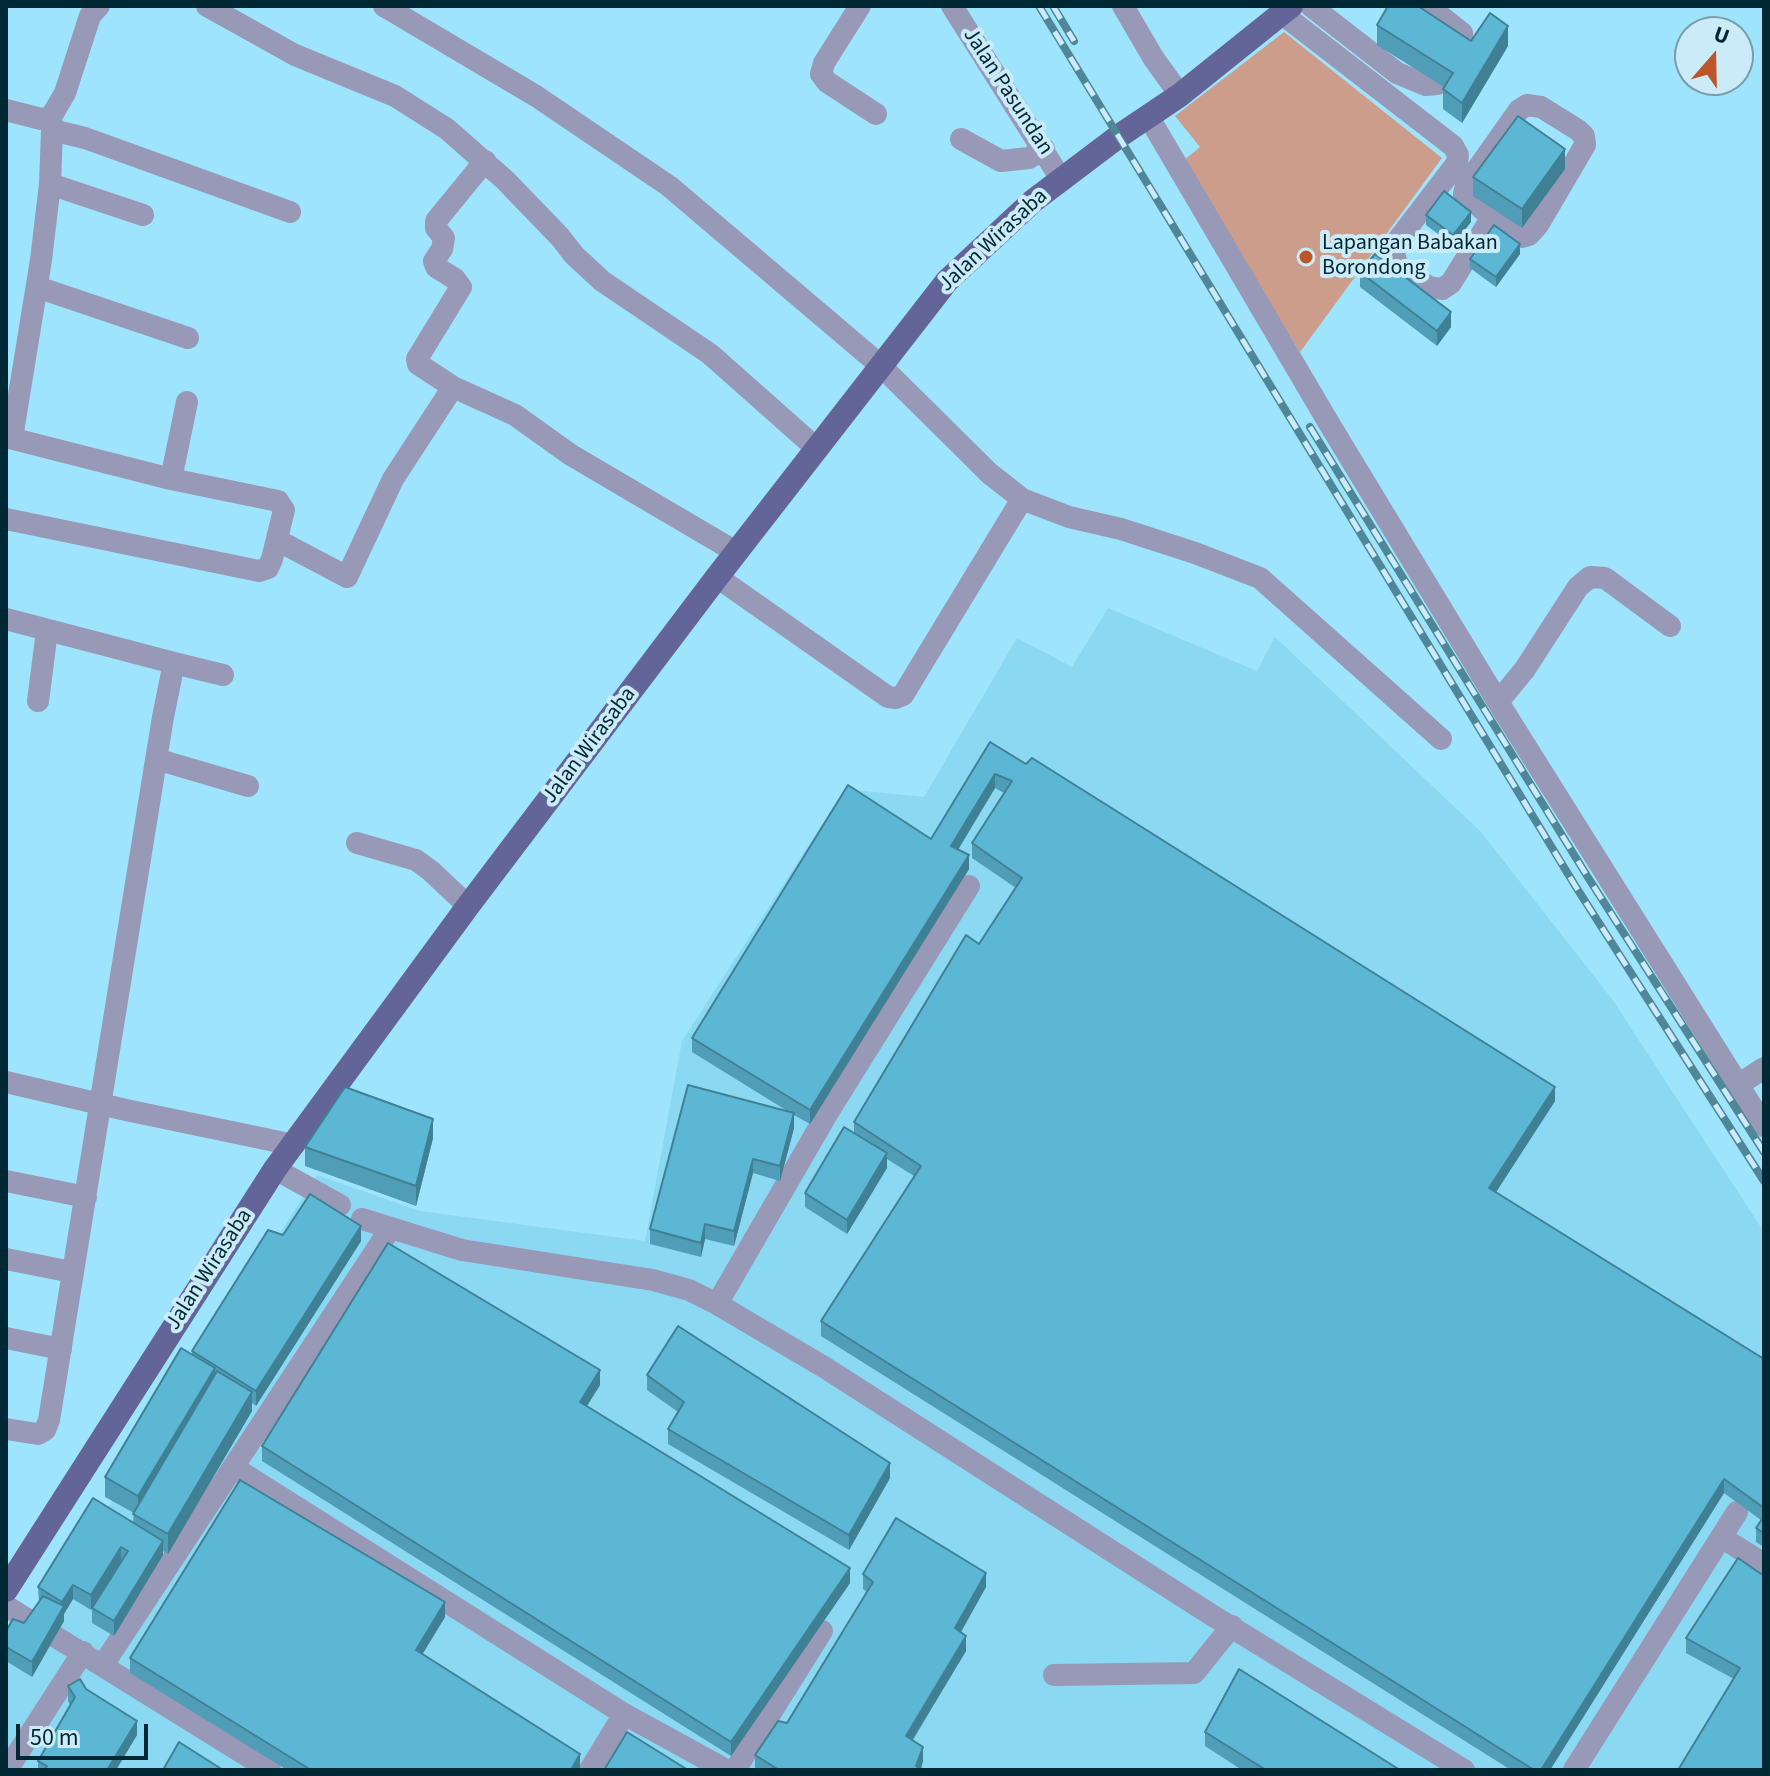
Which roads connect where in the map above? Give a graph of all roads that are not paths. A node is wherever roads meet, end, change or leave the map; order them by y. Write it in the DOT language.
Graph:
graph roads {
  1 [pos="99,6"];
  2 [pos="207,6"];
  3 [pos="860,6"];
  4 [pos="952,6"];
  5 [pos="1123,6"];
  6 [pos="1311,6"];
  7 [pos="1428,6"];
  8 [pos="390,7"];
  9 [pos="1286,10"];
  10 [pos="1180,95"];
  11 [pos="6,110"];
  12 [pos="876,114"];
  13 [pos="1148,116"];
  14 [pos="51,123"];
  15 [pos="961,139"];
  16 [pos="1044,149"];
  17 [pos="485,161"];
  18 [pos="1061,179"];
  19 [pos="50,184"];
  20 [pos="290,212"];
  21 [pos="143,215"];
  22 [pos="1492,217"];
  23 [pos="37,287"];
  24 [pos="188,338"];
  25 [pos="880,365"];
  26 [pos="453,387"];
  27 [pos="187,402"];
  28 [pos="9,437"];
  29 [pos="816,448"];
  30 [pos="171,479"];
  31 [pos="1022,499"];
  32 [pos="6,519"];
  33 [pos="277,540"];
  34 [pos="736,552"];
  35 [pos="717,577"];
  36 [pos="6,619"];
  37 [pos="1670,626"];
  38 [pos="47,631"];
  39 [pos="174,663"];
  40 [pos="223,675"];
  41 [pos="38,701"];
  42 [pos="1498,702"];
  43 [pos="1441,739"];
  44 [pos="156,759"];
  45 [pos="248,786"];
  46 [pos="357,843"];
  47 [pos="969,886"];
  48 [pos="468,906"];
  49 [pos="1764,1068"];
  50 [pos="6,1082"];
  51 [pos="1738,1085"];
  52 [pos="102,1103"];
  53 [pos="1764,1126"];
  54 [pos="294,1145"];
  55 [pos="275,1169"];
  56 [pos="6,1181"];
  57 [pos="86,1197"];
  58 [pos="340,1205"];
  59 [pos="362,1219"];
  60 [pos="390,1229"];
  61 [pos="6,1259"];
  62 [pos="72,1272"];
  63 [pos="717,1304"];
  64 [pos="6,1338"];
  65 [pos="61,1349"];
  66 [pos="6,1429"];
  67 [pos="233,1467"];
  68 [pos="1737,1512"];
  69 [pos="1721,1537"];
  70 [pos="1764,1564"];
  71 [pos="6,1590"];
  72 [pos="6,1606"];
  73 [pos="1232,1626"];
  74 [pos="822,1631"];
  75 [pos="83,1652"];
  76 [pos="103,1665"];
  77 [pos="1054,1675"];
  78 [pos="624,1714"];
  79 [pos="7,1770"];
  80 [pos="270,1770"];
  81 [pos="590,1770"];
  82 [pos="726,1770"];
  83 [pos="735,1770"];
  84 [pos="1464,1770"];
  85 [pos="1574,1770"];
  1 -- 14 [label="street"];
  2 -- 17 [label="street"];
  3 -- 12 [label="street"];
  4 -- 16 [label="street, Jalan Pasundan"];
  5 -- 10 [label="street"];
  6 -- 7 [label="street"];
  8 -- 25 [label="street"];
  9 -- 10 [label="main road, Jalan Wirasaba"];
  9 -- 22 [label="street"];
  10 -- 13 [label="main road, Jalan Wirasaba"];
  11 -- 14 [label="street"];
  13 -- 18 [label="main road, Jalan Wirasaba"];
  13 -- 42 [label="street"];
  14 -- 19 [label="street"];
  14 -- 20 [label="street"];
  15 -- 16 [label="street"];
  16 -- 18 [label="street, Jalan Pasundan"];
  17 -- 26 [label="street"];
  17 -- 29 [label="street"];
  18 -- 25 [label="main road, Jalan Wirasaba"];
  19 -- 21 [label="street"];
  19 -- 23 [label="street"];
  22 -- 22 [label="street"];
  23 -- 24 [label="street"];
  23 -- 28 [label="street"];
  25 -- 29 [label="main road, Jalan Wirasaba"];
  25 -- 31 [label="street"];
  26 -- 33 [label="street"];
  26 -- 34 [label="street"];
  27 -- 30 [label="street"];
  28 -- 30 [label="street"];
  29 -- 34 [label="main road, Jalan Wirasaba"];
  30 -- 33 [label="street"];
  31 -- 35 [label="street"];
  31 -- 43 [label="street"];
  32 -- 33 [label="street"];
  34 -- 35 [label="main road, Jalan Wirasaba"];
  35 -- 48 [label="main road, Jalan Wirasaba"];
  36 -- 38 [label="street"];
  37 -- 42 [label="street"];
  38 -- 39 [label="street"];
  38 -- 41 [label="street"];
  39 -- 40 [label="street"];
  39 -- 44 [label="street"];
  42 -- 51 [label="street"];
  44 -- 45 [label="street"];
  44 -- 52 [label="street"];
  46 -- 48 [label="street"];
  47 -- 63 [label="street"];
  48 -- 54 [label="main road, Jalan Wirasaba"];
  49 -- 51 [label="street"];
  50 -- 52 [label="street"];
  51 -- 53 [label="street"];
  52 -- 54 [label="street"];
  52 -- 57 [label="street"];
  54 -- 55 [label="main road, Jalan Wirasaba"];
  55 -- 58 [label="street"];
  55 -- 71 [label="main road, Jalan Wirasaba"];
  56 -- 57 [label="street"];
  57 -- 62 [label="street"];
  59 -- 60 [label="street"];
  60 -- 63 [label="street"];
  60 -- 67 [label="street"];
  61 -- 62 [label="street"];
  62 -- 65 [label="street"];
  63 -- 73 [label="street"];
  64 -- 65 [label="street"];
  65 -- 66 [label="street"];
  67 -- 76 [label="street"];
  67 -- 78 [label="street"];
  68 -- 69 [label="street"];
  69 -- 70 [label="street"];
  69 -- 85 [label="street"];
  72 -- 75 [label="street"];
  73 -- 77 [label="street"];
  73 -- 84 [label="street"];
  74 -- 83 [label="street"];
  75 -- 76 [label="street"];
  75 -- 79 [label="street"];
  76 -- 80 [label="street"];
  78 -- 81 [label="street"];
  78 -- 82 [label="street"];
}
